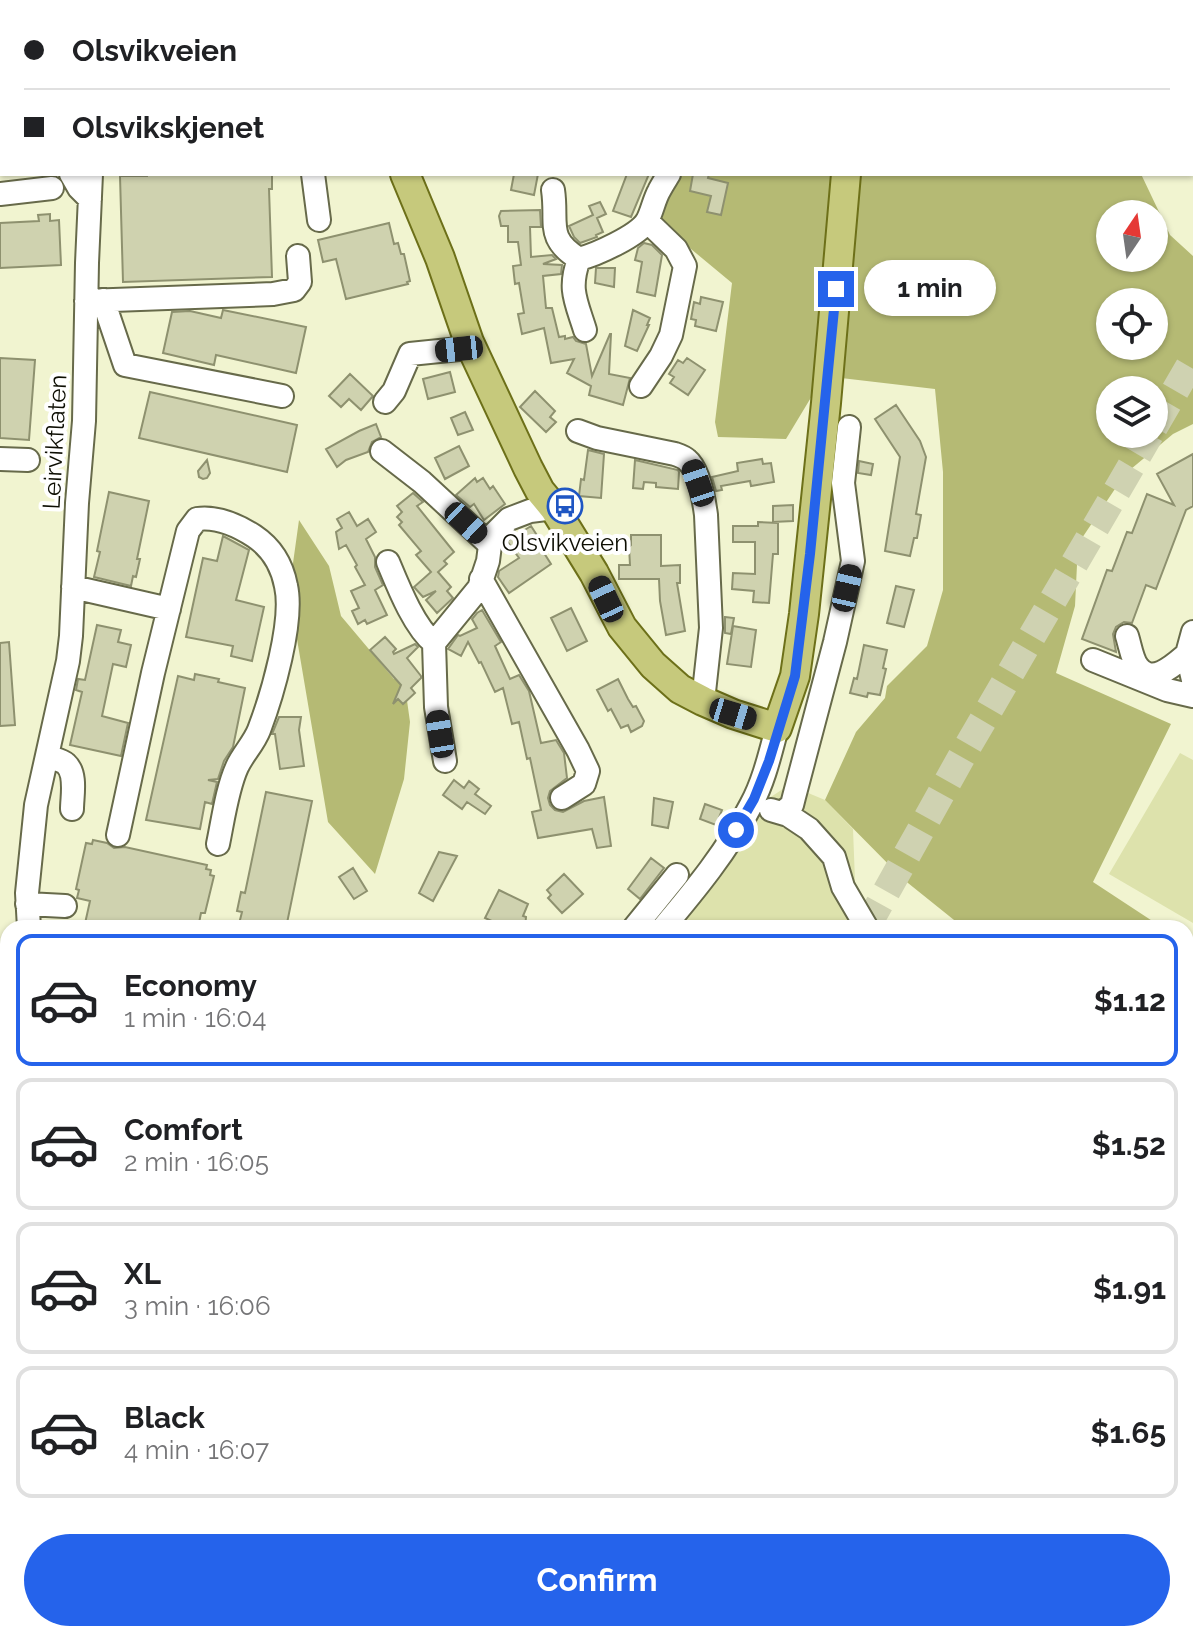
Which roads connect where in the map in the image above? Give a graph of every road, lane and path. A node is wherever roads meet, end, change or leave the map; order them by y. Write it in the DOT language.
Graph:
graph roads {
  1 [pos="72,176"];
  2 [pos="91,176"];
  3 [pos="313,176"];
  4 [pos="406,176"];
  5 [pos="668,176"];
  6 [pos="846,176"];
  7 [pos="52,188"];
  8 [pos="553,190"];
  9 [pos="0,194"];
  10 [pos="90,199"];
  11 [pos="319,220"];
  12 [pos="647,221"];
  13 [pos="298,256"];
  14 [pos="579,259"];
  15 [pos="95,300"];
  16 [pos="585,330"];
  17 [pos="471,345"];
  18 [pos="641,386"];
  19 [pos="282,396"];
  20 [pos="385,402"];
  21 [pos="849,427"];
  22 [pos="578,431"];
  23 [pos="382,451"];
  24 [pos="0,459"];
  25 [pos="28,460"];
  26 [pos="554,508"];
  27 [pos="489,544"];
  28 [pos="388,562"];
  29 [pos="481,579"];
  30 [pos="73,587"];
  31 [pos="169,609"];
  32 [pos="1193,632"];
  33 [pos="434,643"];
  34 [pos="1187,654"];
  35 [pos="1193,680"];
  36 [pos="1193,696"];
  37 [pos="703,701"];
  38 [pos="777,728"];
  39 [pos="48,757"];
  40 [pos="445,761"];
  41 [pos="562,798"];
  42 [pos="750,808"];
  43 [pos="72,809"];
  44 [pos="782,813"];
  45 [pos="118,835"];
  46 [pos="218,844"];
  47 [pos="677,875"];
  48 [pos="27,904"];
  49 [pos="65,906"];
  50 [pos="28,920"];
  51 [pos="640,920"];
  52 [pos="669,920"];
  53 [pos="862,920"];
  1 -- 10 [label="street"];
  2 -- 10 [label="street, Leirvikflaten"];
  3 -- 11 [label="street"];
  4 -- 17 [label="main road"];
  5 -- 12 [label="street"];
  6 -- 38 [label="main road"];
  7 -- 9 [label="street"];
  8 -- 14 [label="street"];
  10 -- 15 [label="street, Leirvikflaten"];
  12 -- 14 [label="street"];
  12 -- 18 [label="street"];
  13 -- 15 [label="street"];
  14 -- 16 [label="street"];
  15 -- 19 [label="street"];
  15 -- 30 [label="street, Leirvikflaten"];
  17 -- 20 [label="street"];
  17 -- 26 [label="main road"];
  21 -- 44 [label="street"];
  22 -- 37 [label="street"];
  23 -- 27 [label="street"];
  24 -- 25 [label="street"];
  26 -- 27 [label="street"];
  26 -- 37 [label="main road"];
  27 -- 29 [label="street"];
  28 -- 33 [label="street"];
  29 -- 33 [label="street"];
  29 -- 41 [label="street"];
  30 -- 31 [label="street"];
  30 -- 39 [label="street, Leirvikflaten"];
  31 -- 45 [label="street"];
  31 -- 46 [label="street"];
  32 -- 34 [label="street"];
  33 -- 40 [label="street"];
  34 -- 35 [label="street"];
  34 -- 36 [label="street"];
  37 -- 38 [label="main road"];
  38 -- 42 [label="street"];
  39 -- 43 [label="street"];
  39 -- 48 [label="street, Leirvikflaten"];
  42 -- 44 [label="street"];
  42 -- 52 [label="street"];
  44 -- 53 [label="street"];
  47 -- 51 [label="street"];
  48 -- 49 [label="street"];
  48 -- 50 [label="street, Leirvikflaten"];
}
